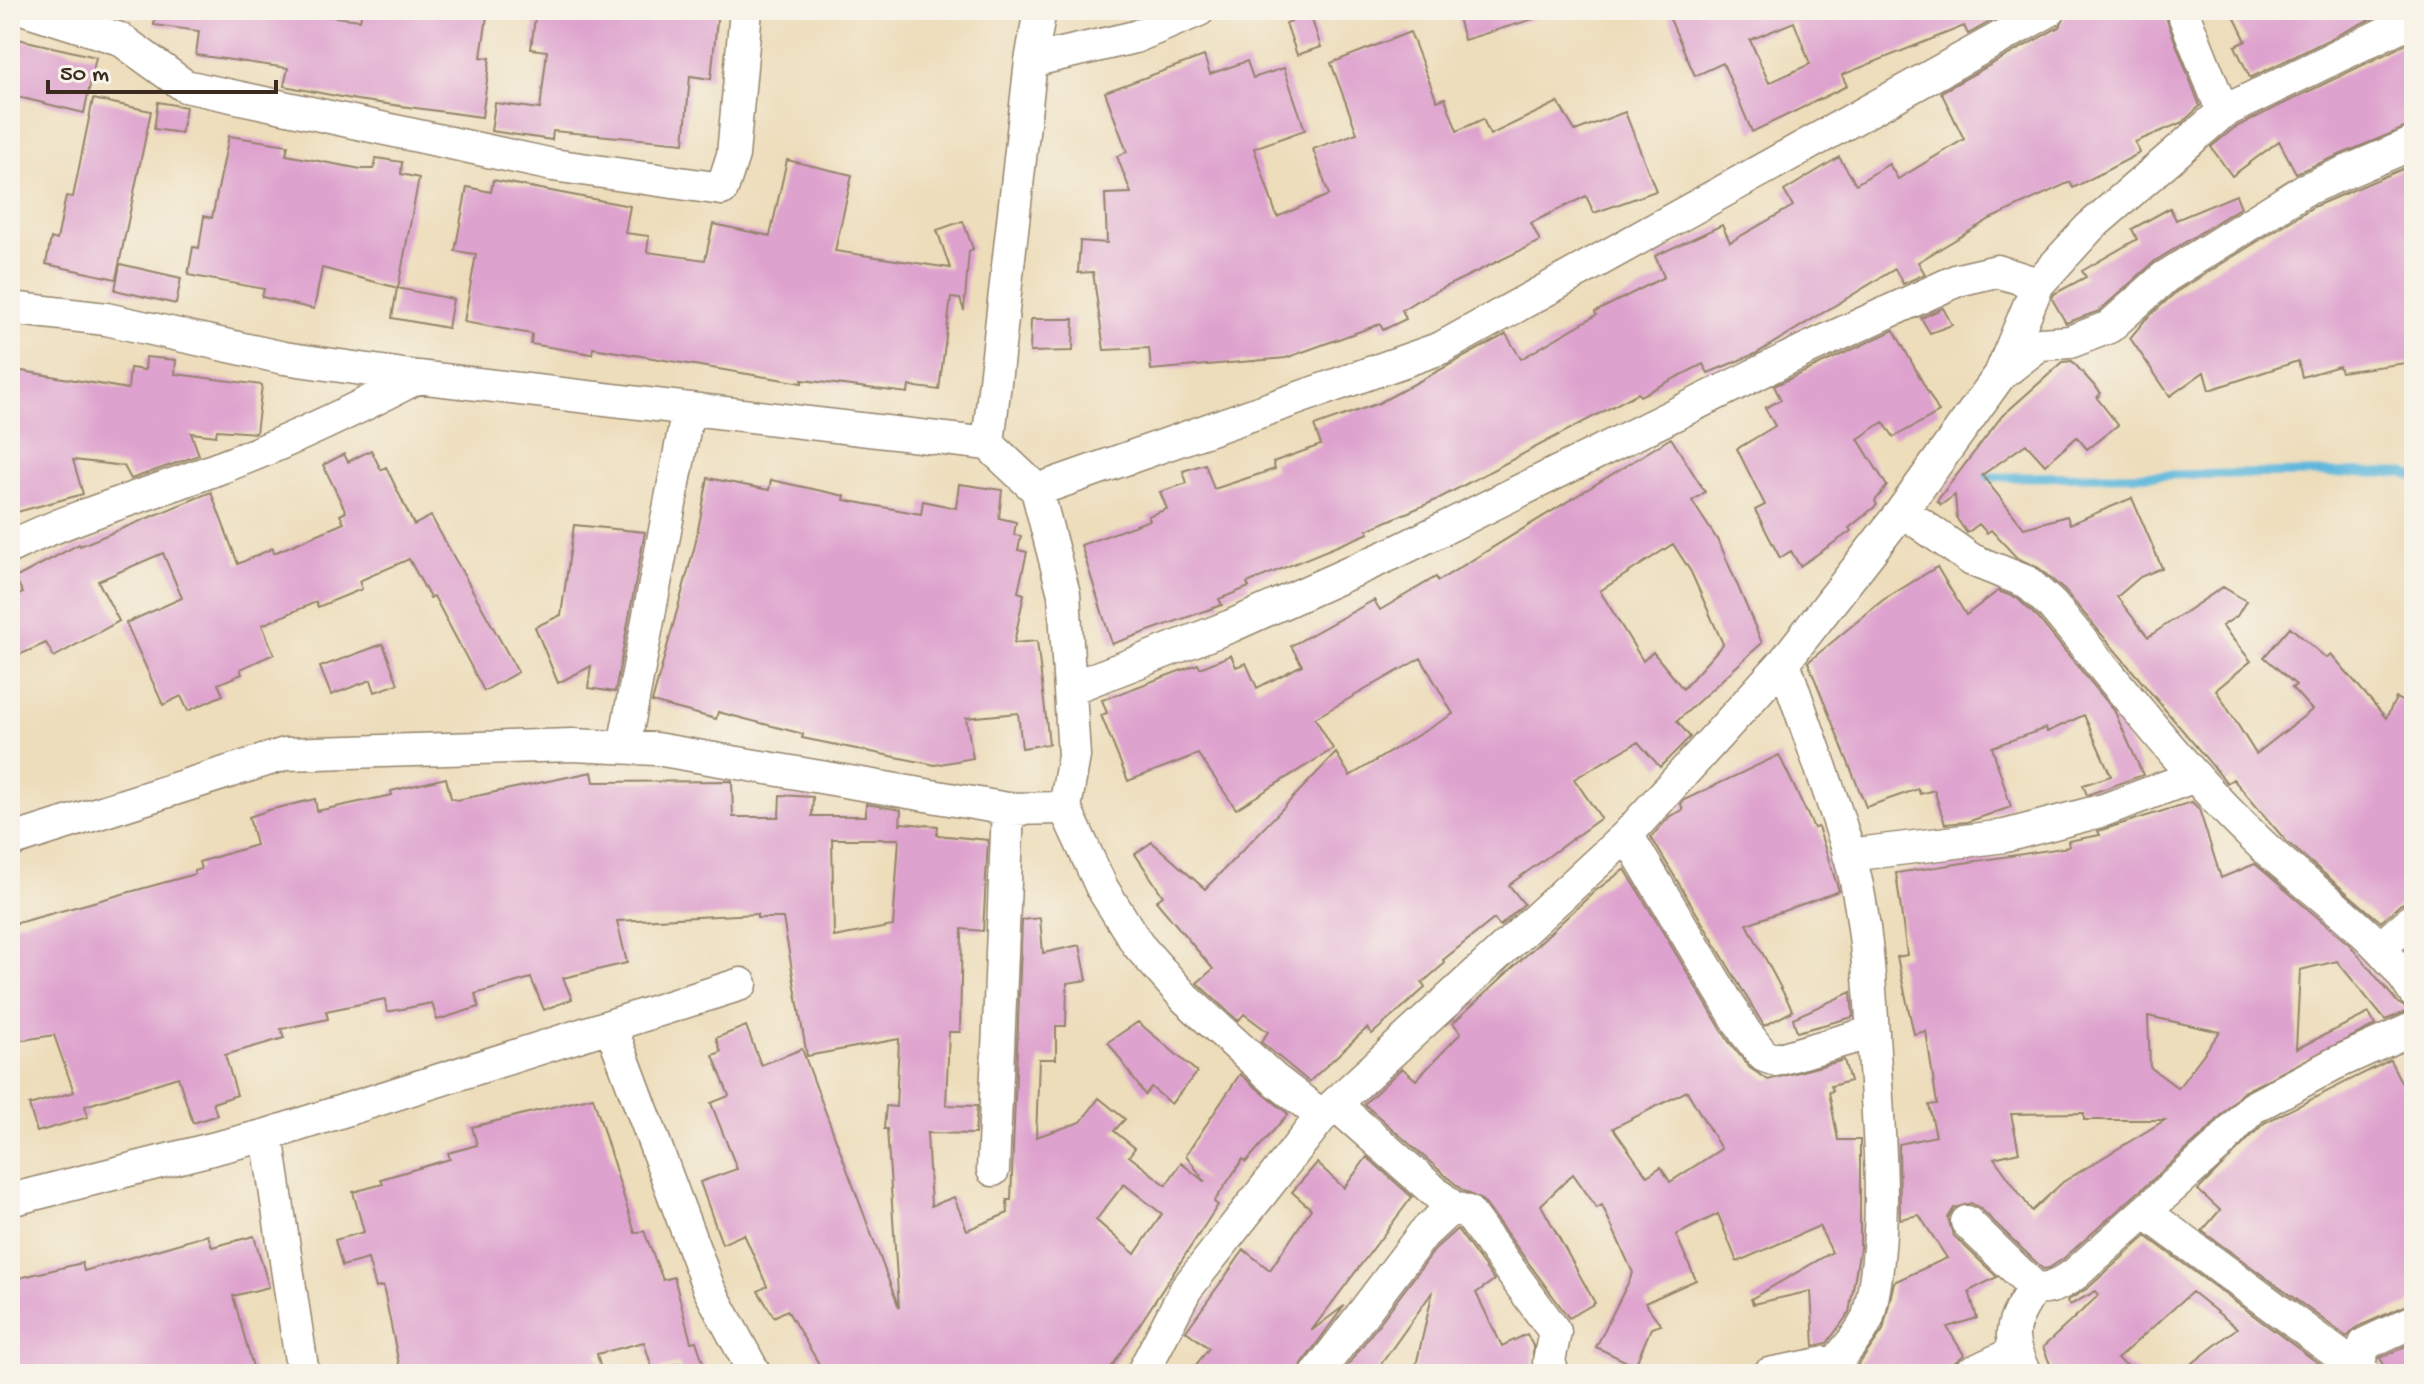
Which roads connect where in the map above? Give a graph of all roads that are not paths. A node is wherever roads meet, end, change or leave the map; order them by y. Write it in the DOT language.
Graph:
graph roads {
  1 [pos="28,10"];
  2 [pos="746,10"];
  3 [pos="1040,10"];
  4 [pos="1199,10"];
  5 [pos="2050,10"];
  6 [pos="2182,10"];
  7 [pos="2414,19"];
  8 [pos="1031,61"];
  9 [pos="2223,112"];
  10 [pos="2414,143"];
  11 [pos="2038,284"];
  12 [pos="10,308"];
  13 [pos="2000,375"];
  14 [pos="418,377"];
  15 [pos="688,409"];
  16 [pos="988,444"];
  17 [pos="1037,490"];
  18 [pos="1902,511"];
  19 [pos="10,547"];
  20 [pos="1784,662"];
  21 [pos="1071,688"];
  22 [pos="624,747"];
  23 [pos="2195,776"];
  24 [pos="1065,808"];
  25 [pos="1008,809"];
  26 [pos="1627,835"];
  27 [pos="10,841"];
  28 [pos="1849,855"];
  29 [pos="2414,918"];
  30 [pos="2380,948"];
  31 [pos="741,984"];
  32 [pos="2414,992"];
  33 [pos="611,1027"];
  34 [pos="2414,1028"];
  35 [pos="1873,1032"];
  36 [pos="1328,1110"];
  37 [pos="267,1135"];
  38 [pos="993,1170"];
  39 [pos="10,1200"];
  40 [pos="1452,1207"];
  41 [pos="2146,1213"];
  42 [pos="1967,1222"];
  43 [pos="2034,1287"];
  44 [pos="2414,1321"];
  45 [pos="2020,1363"];
  46 [pos="1833,1367"];
  47 [pos="2359,1372"];
  48 [pos="303,1374"];
  49 [pos="755,1374"];
  50 [pos="1142,1374"];
  51 [pos="1317,1374"];
  52 [pos="1553,1374"];
  53 [pos="1769,1374"];
  54 [pos="1969,1374"];
  1 -- 2 [label="street"];
  3 -- 8 [label="street"];
  4 -- 8 [label="street"];
  5 -- 17 [label="street"];
  6 -- 9 [label="street"];
  7 -- 9 [label="street"];
  8 -- 16 [label="street"];
  9 -- 11 [label="street"];
  10 -- 13 [label="street"];
  11 -- 13 [label="street"];
  11 -- 21 [label="street"];
  12 -- 14 [label="street"];
  13 -- 18 [label="street"];
  14 -- 15 [label="street"];
  14 -- 19 [label="street"];
  15 -- 16 [label="street"];
  15 -- 22 [label="street"];
  16 -- 17 [label="street"];
  17 -- 21 [label="street"];
  18 -- 20 [label="street"];
  18 -- 23 [label="street"];
  20 -- 26 [label="street"];
  20 -- 28 [label="street"];
  21 -- 24 [label="street"];
  22 -- 25 [label="street"];
  22 -- 27 [label="street"];
  23 -- 28 [label="street"];
  23 -- 30 [label="street"];
  24 -- 25 [label="street"];
  24 -- 36 [label="street"];
  25 -- 38 [label="street"];
  26 -- 35 [label="street"];
  26 -- 36 [label="street"];
  28 -- 35 [label="street"];
  29 -- 30 [label="street"];
  30 -- 32 [label="street"];
  31 -- 33 [label="street"];
  33 -- 37 [label="street"];
  33 -- 49 [label="street"];
  34 -- 41 [label="street"];
  35 -- 46 [label="street"];
  36 -- 40 [label="street"];
  36 -- 50 [label="street"];
  37 -- 39 [label="street"];
  37 -- 48 [label="street"];
  40 -- 51 [label="street"];
  40 -- 52 [label="street"];
  41 -- 43 [label="street"];
  41 -- 47 [label="street"];
  42 -- 43 [label="street"];
  43 -- 45 [label="street"];
  44 -- 47 [label="street"];
  45 -- 54 [label="street"];
  46 -- 53 [label="street"];
}
